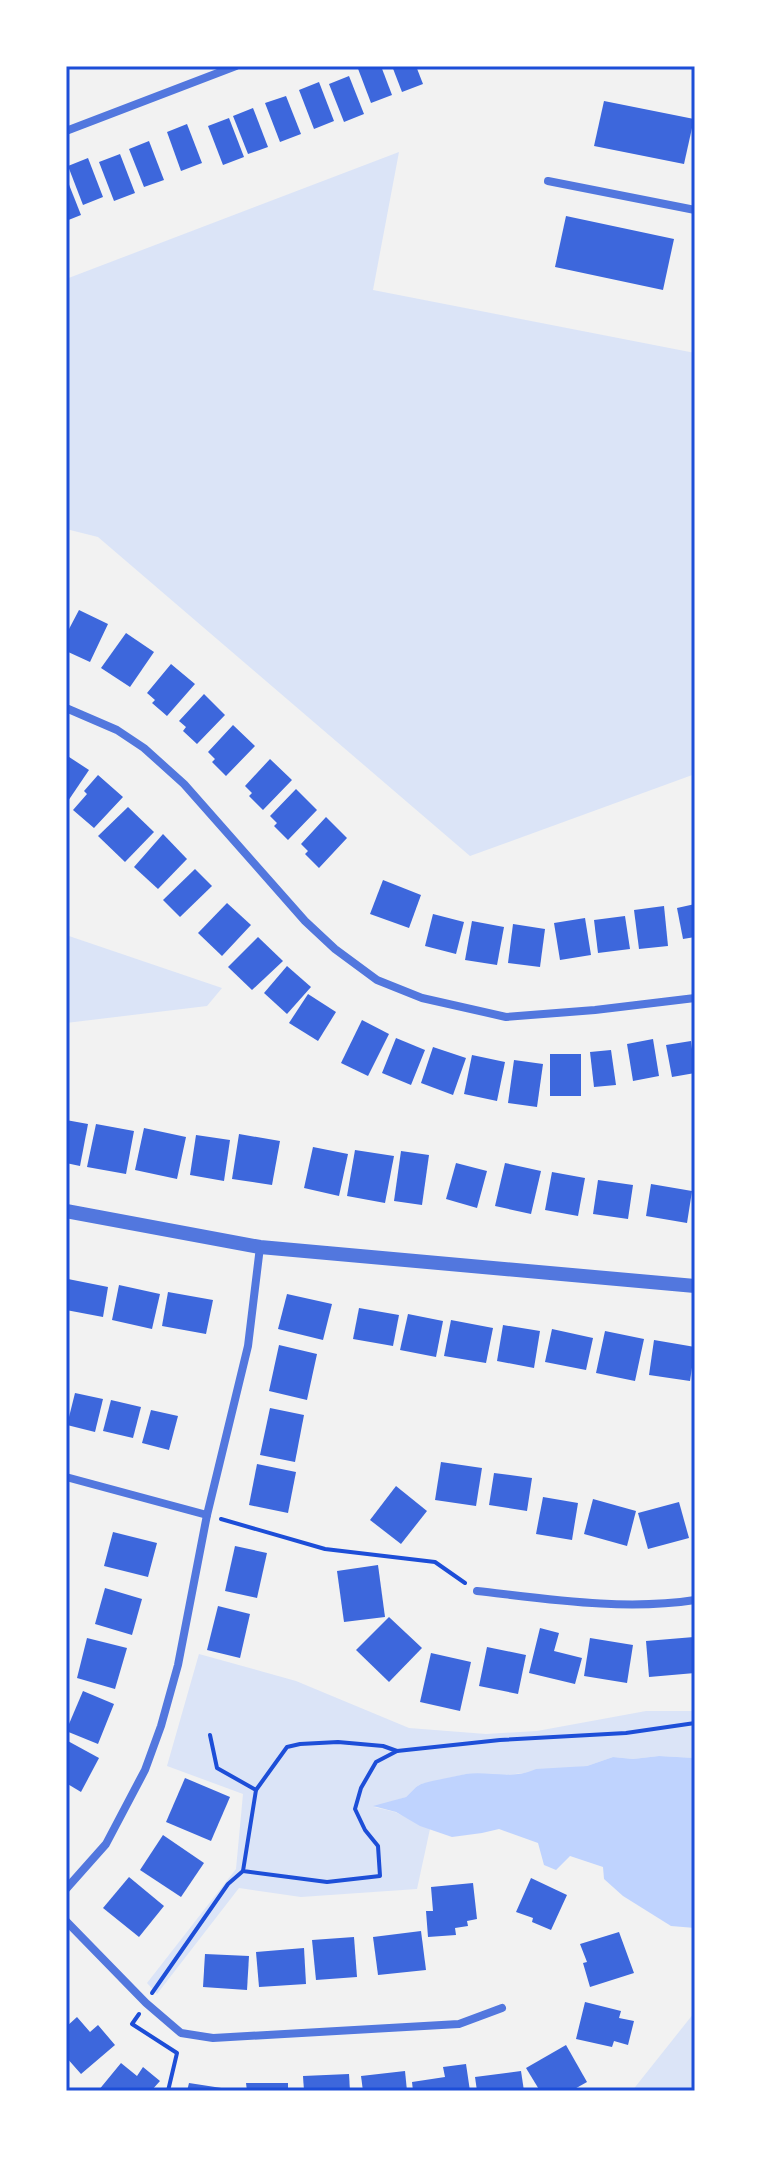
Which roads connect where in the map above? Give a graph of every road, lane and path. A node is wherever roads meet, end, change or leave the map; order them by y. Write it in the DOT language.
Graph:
graph roads {
  1 [pos="234,66"];
  2 [pos="66,131"];
  3 [pos="548,181"];
  4 [pos="695,210"];
  5 [pos="66,708"];
  6 [pos="695,998"];
  7 [pos="66,1211"];
  8 [pos="260,1247"];
  9 [pos="695,1286"];
  10 [pos="66,1477"];
  11 [pos="207,1515"];
  12 [pos="477,1591"];
  13 [pos="695,1600"];
  14 [pos="695,1723"];
  15 [pos="210,1735"];
  16 [pos="397,1751"];
  17 [pos="256,1790"];
  18 [pos="243,1871"];
  19 [pos="66,1889"];
  20 [pos="66,1921"];
  21 [pos="146,2003"];
  22 [pos="502,2008"];
  23 [pos="168,2091"];
  1 -- 2 [label="street"];
  3 -- 4 [label="street"];
  5 -- 6 [label="street"];
  7 -- 8 [label="street"];
  8 -- 9 [label="street"];
  8 -- 11 [label="street"];
  10 -- 11 [label="street"];
  11 -- 12 [label="path"];
  11 -- 19 [label="street"];
  12 -- 13 [label="street"];
  14 -- 16 [label="path"];
  15 -- 17 [label="path"];
  16 -- 17 [label="path"];
  16 -- 18 [label="path"];
  17 -- 18 [label="path"];
  18 -- 21 [label="path"];
  20 -- 21 [label="street"];
  21 -- 22 [label="street"];
  21 -- 23 [label="path"];
}
